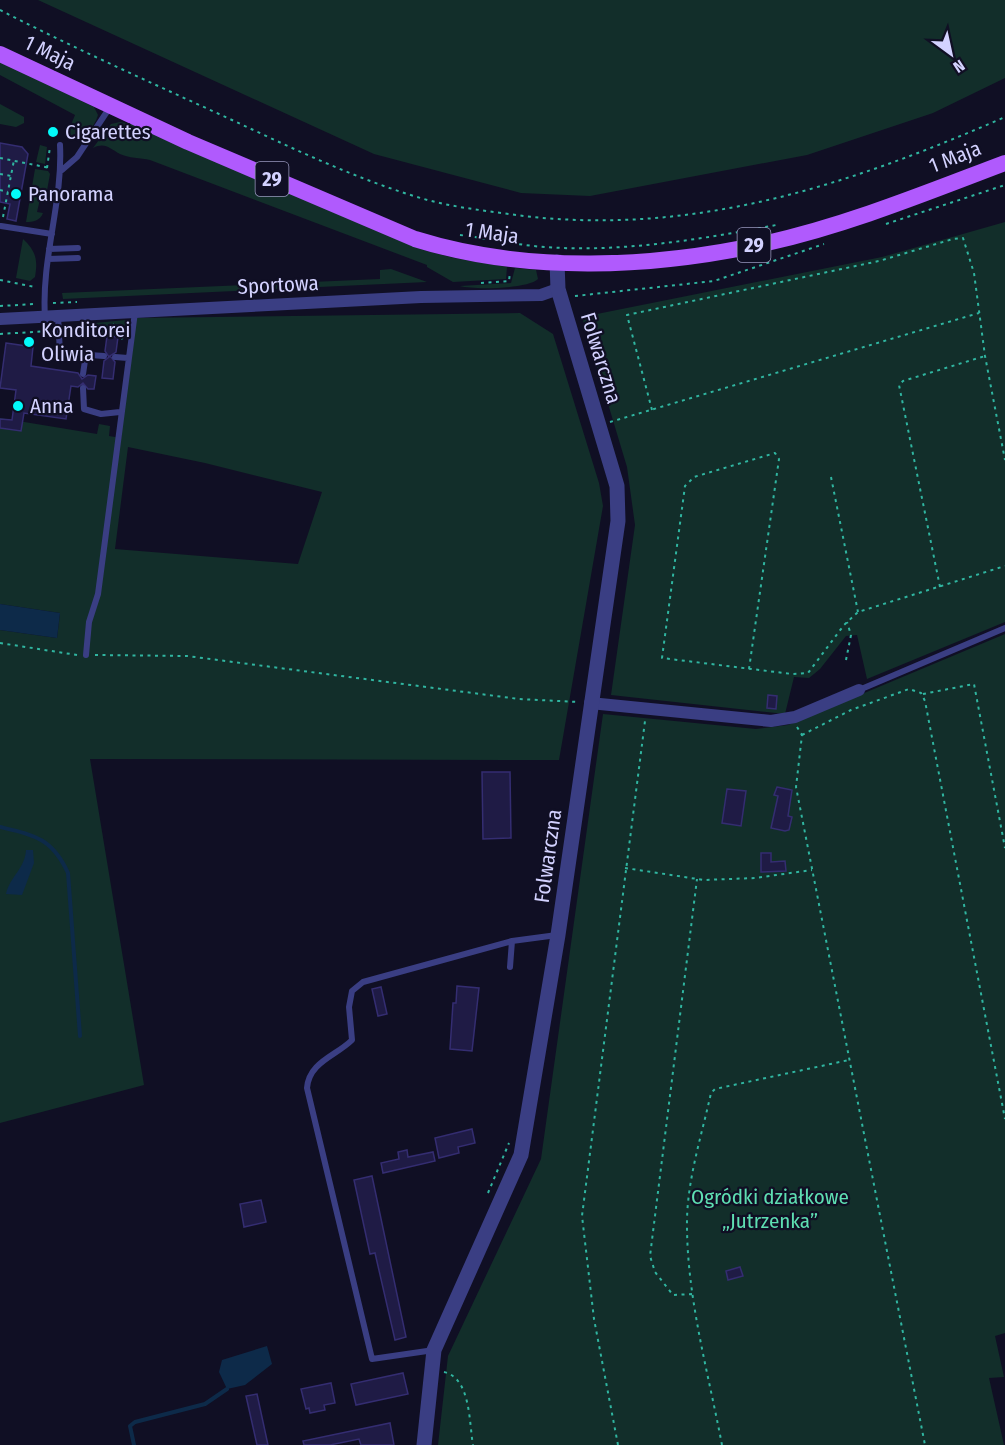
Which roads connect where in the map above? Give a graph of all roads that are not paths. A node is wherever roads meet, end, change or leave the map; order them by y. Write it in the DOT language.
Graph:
graph roads {
  1 [pos="0,54"];
  2 [pos="111,106"];
  3 [pos="60,145"];
  4 [pos="1005,163"];
  5 [pos="62,170"];
  6 [pos="1,226"];
  7 [pos="51,234"];
  8 [pos="78,248"];
  9 [pos="49,249"];
  10 [pos="78,258"];
  11 [pos="48,259"];
  12 [pos="557,262"];
  13 [pos="558,289"];
  14 [pos="135,312"];
  15 [pos="58,316"];
  16 [pos="45,317"];
  17 [pos="0,319"];
  18 [pos="86,354"];
  19 [pos="104,356"];
  20 [pos="115,357"];
  21 [pos="128,358"];
  22 [pos="83,374"];
  23 [pos="83,388"];
  24 [pos="120,412"];
  25 [pos="1005,628"];
  26 [pos="86,655"];
  27 [pos="859,690"];
  28 [pos="590,702"];
  29 [pos="558,935"];
  30 [pos="512,941"];
  31 [pos="510,967"];
  32 [pos="434,1350"];
  33 [pos="424,1445"];
  1 -- 2 [label="main road, 1 Maja / 29"];
  2 -- 5 [label="lane"];
  2 -- 12 [label="main road, 1 Maja / 29"];
  3 -- 5 [label="lane"];
  4 -- 12 [label="main road, 1 Maja / 29"];
  5 -- 7 [label="lane"];
  6 -- 7 [label="lane"];
  7 -- 9 [label="lane"];
  8 -- 9 [label="lane"];
  9 -- 11 [label="lane"];
  10 -- 11 [label="lane"];
  11 -- 16 [label="lane"];
  12 -- 13 [label="street, Folwarczna"];
  13 -- 14 [label="street, Sportowa"];
  13 -- 28 [label="street, Folwarczna"];
  14 -- 15 [label="street, Sportowa"];
  14 -- 21 [label="lane"];
  15 -- 16 [label="street, Sportowa"];
  15 -- 18 [label="lane"];
  16 -- 17 [label="street, Sportowa"];
  18 -- 19 [label="lane"];
  18 -- 22 [label="lane"];
  20 -- 21 [label="lane"];
  21 -- 24 [label="lane"];
  23 -- 24 [label="lane"];
  24 -- 26 [label="lane"];
  25 -- 27 [label="lane"];
  27 -- 28 [label="street"];
  28 -- 29 [label="street, Folwarczna"];
  29 -- 30 [label="lane"];
  29 -- 32 [label="street, Folwarczna"];
  30 -- 31 [label="lane"];
  30 -- 32 [label="lane"];
  32 -- 33 [label="street, Folwarczna"];
}
